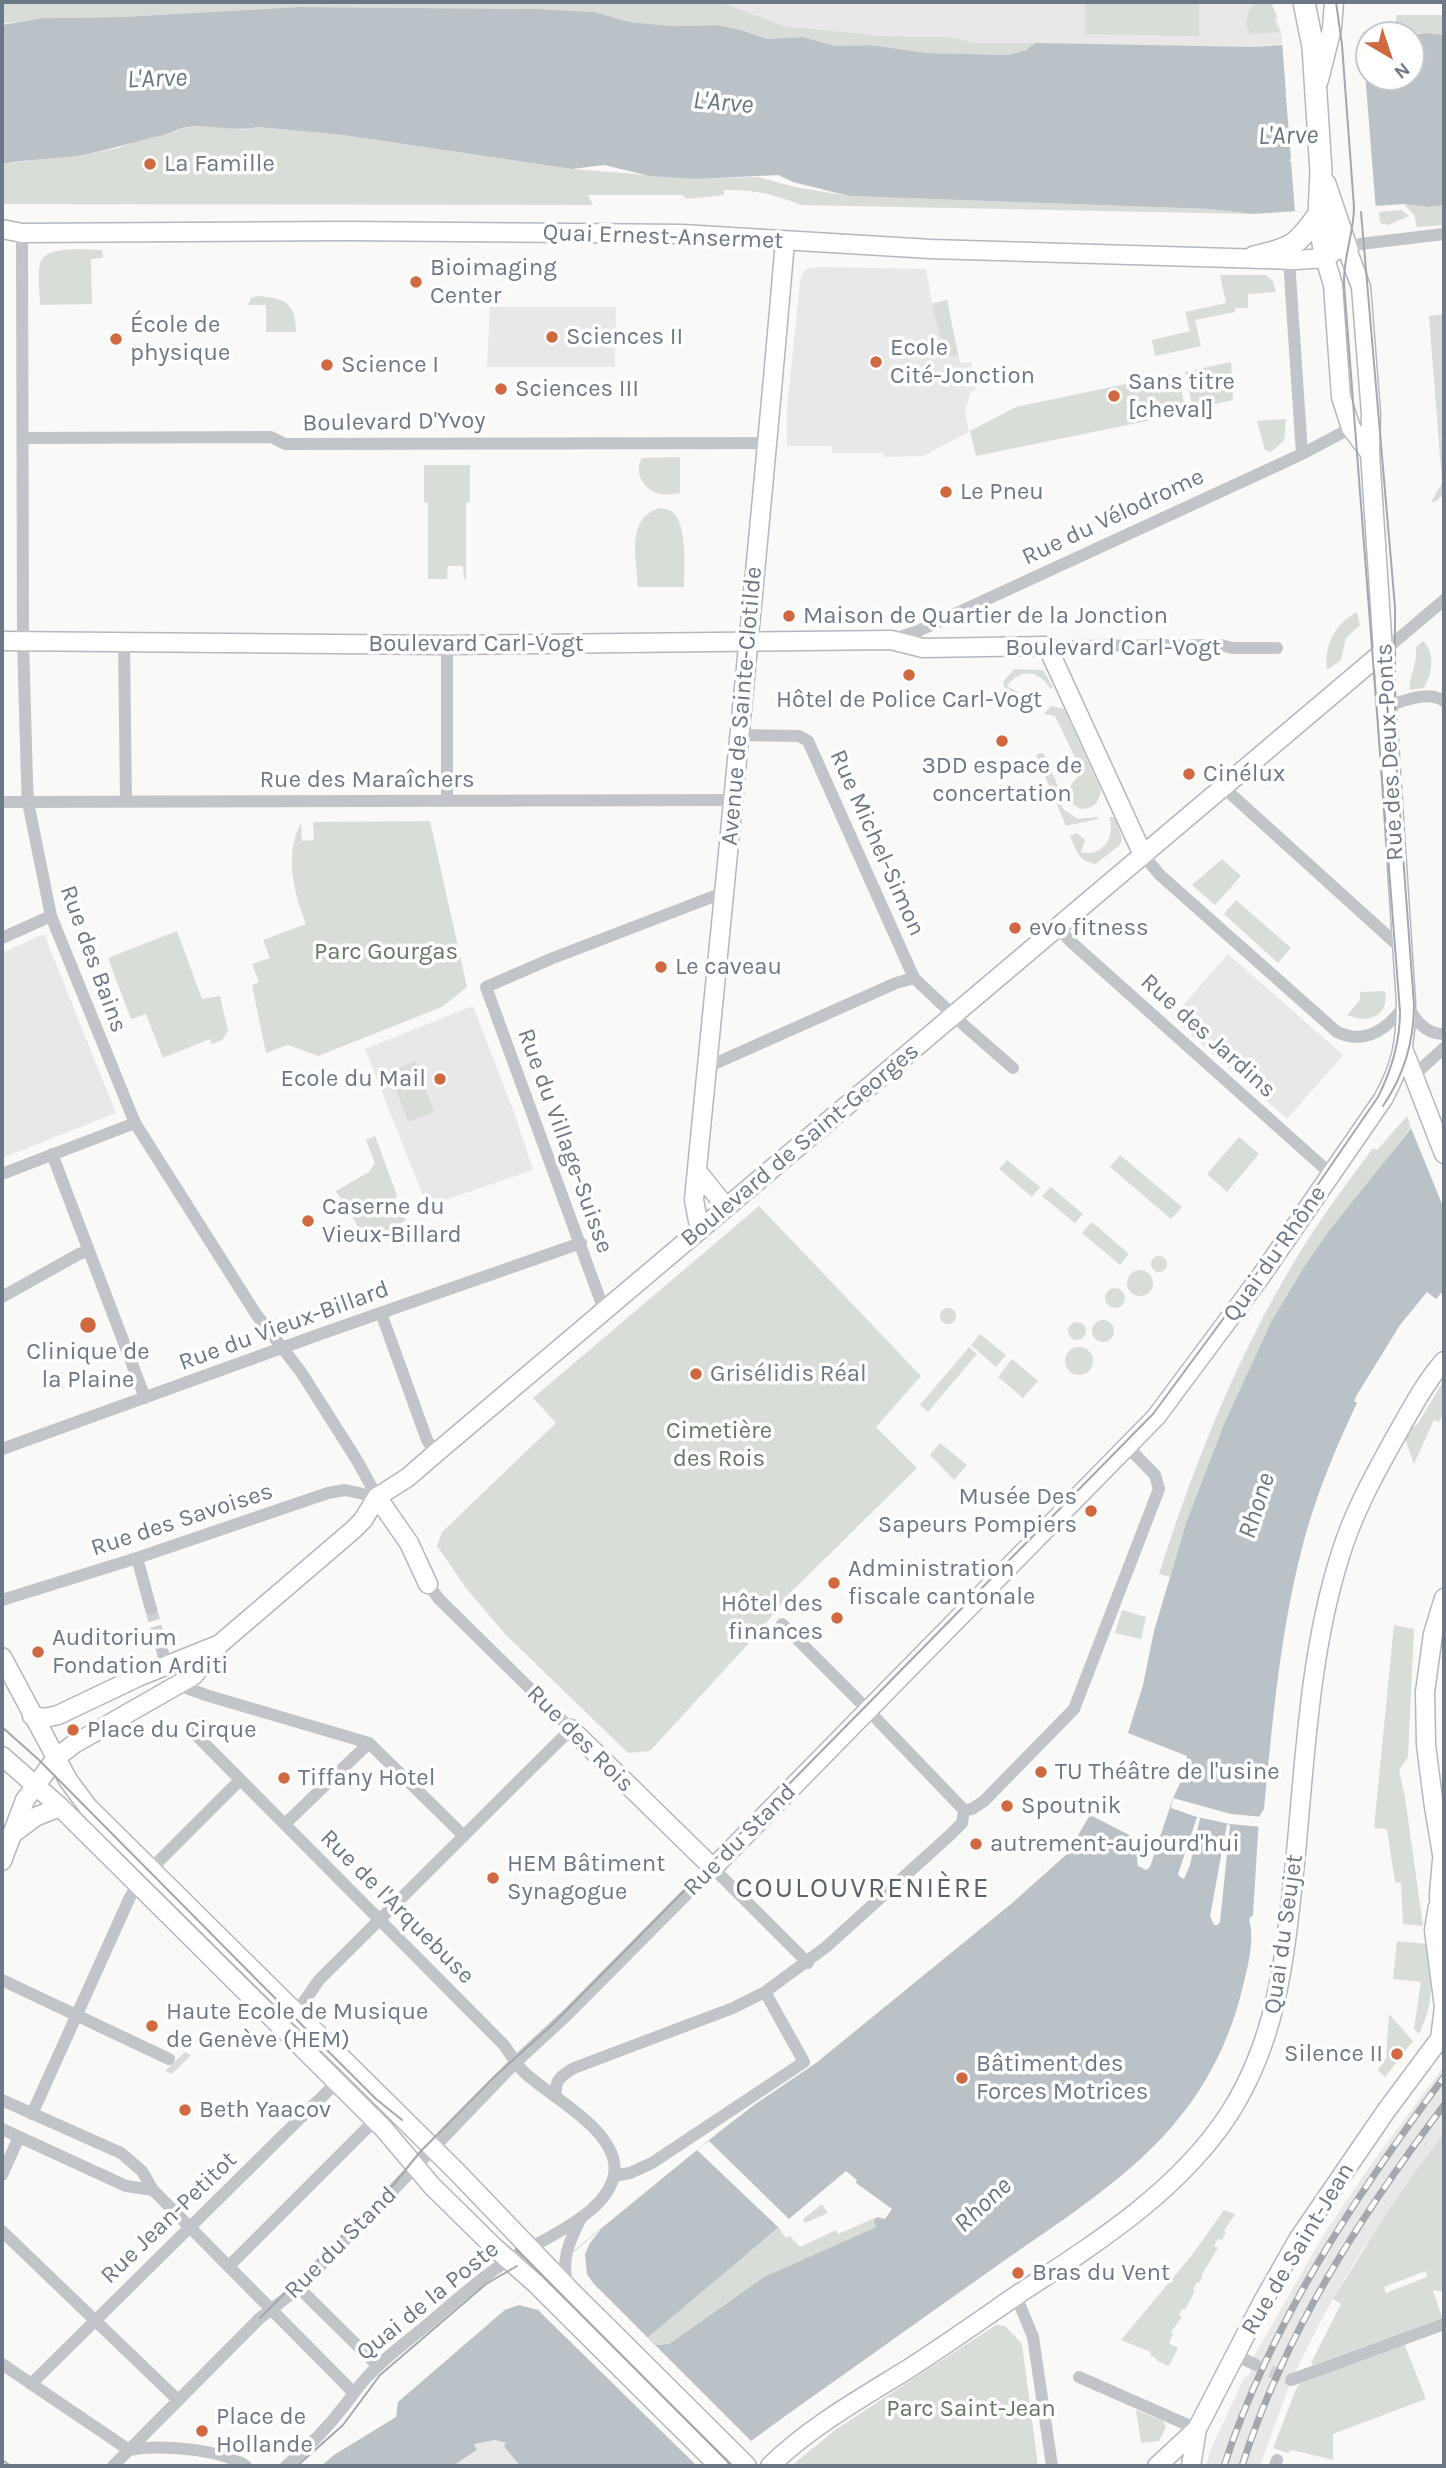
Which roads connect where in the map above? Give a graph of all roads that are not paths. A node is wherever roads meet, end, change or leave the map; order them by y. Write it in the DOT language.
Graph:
graph roads {
  1 [pos="1304,2"];
  2 [pos="1332,2"];
  3 [pos="1321,29"];
  4 [pos="2,229"];
  5 [pos="1334,231"];
  6 [pos="22,233"];
  7 [pos="1444,234"];
  8 [pos="785,241"];
  9 [pos="1254,257"];
  10 [pos="1325,258"];
  11 [pos="1289,260"];
  12 [pos="1351,428"];
  13 [pos="23,438"];
  14 [pos="768,443"];
  15 [pos="1370,453"];
  16 [pos="1302,454"];
  17 [pos="1444,600"];
  18 [pos="931,625"];
  19 [pos="891,640"];
  20 [pos="23,641"];
  21 [pos="749,641"];
  22 [pos="2,642"];
  23 [pos="124,642"];
  24 [pos="447,645"];
  25 [pos="1047,646"];
  26 [pos="949,647"];
  27 [pos="1277,648"];
  28 [pos="1384,651"];
  29 [pos="1444,701"];
  30 [pos="1387,706"];
  31 [pos="739,735"];
  32 [pos="1223,787"];
  33 [pos="126,800"];
  34 [pos="733,800"];
  35 [pos="447,801"];
  36 [pos="2,802"];
  37 [pos="27,802"];
  38 [pos="1143,855"];
  39 [pos="725,892"];
  40 [pos="51,916"];
  41 [pos="1058,927"];
  42 [pos="2,938"];
  43 [pos="1402,949"];
  44 [pos="914,978"];
  45 [pos="1406,1003"];
  46 [pos="953,1016"];
  47 [pos="1444,1034"];
  48 [pos="1444,1048"];
  49 [pos="1404,1051"];
  50 [pos="705,1068"];
  51 [pos="1013,1068"];
  52 [pos="1413,1076"];
  53 [pos="135,1123"];
  54 [pos="52,1154"];
  55 [pos="1444,1154"];
  56 [pos="697,1171"];
  57 [pos="2,1174"];
  58 [pos="1331,1174"];
  59 [pos="726,1207"];
  60 [pos="702,1227"];
  61 [pos="581,1243"];
  62 [pos="89,1251"];
  63 [pos="2,1297"];
  64 [pos="606,1309"];
  65 [pos="381,1312"];
  66 [pos="283,1348"];
  67 [pos="1444,1361"];
  68 [pos="145,1398"];
  69 [pos="1127,1446"];
  70 [pos="2,1449"];
  71 [pos="436,1453"];
  72 [pos="377,1497"];
  73 [pos="136,1558"];
  74 [pos="428,1584"];
  75 [pos="1444,1598"];
  76 [pos="2,1600"];
  77 [pos="151,1609"];
  78 [pos="782,1624"];
  79 [pos="221,1643"];
  80 [pos="161,1646"];
  81 [pos="2,1657"];
  82 [pos="167,1667"];
  83 [pos="178,1685"];
  84 [pos="868,1709"];
  85 [pos="32,1716"];
  86 [pos="571,1729"];
  87 [pos="190,1730"];
  88 [pos="369,1743"];
  89 [pos="2,1756"];
  90 [pos="56,1758"];
  91 [pos="240,1780"];
  92 [pos="36,1783"];
  93 [pos="60,1807"];
  94 [pos="964,1810"];
  95 [pos="285,1825"];
  96 [pos="15,1833"];
  97 [pos="464,1836"];
  98 [pos="2,1861"];
  99 [pos="1443,1863"];
  100 [pos="713,1868"];
  101 [pos="151,1870"];
  102 [pos="138,1885"];
  103 [pos="1438,1906"];
  104 [pos="381,1920"];
  105 [pos="1444,1933"];
  106 [pos="808,1963"];
  107 [pos="2,1980"];
  108 [pos="765,1992"];
  109 [pos="296,2013"];
  110 [pos="76,2014"];
  111 [pos="1442,2036"];
  112 [pos="169,2059"];
  113 [pos="515,2063"];
  114 [pos="337,2082"];
  115 [pos="556,2098"];
  116 [pos="2,2101"];
  117 [pos="32,2114"];
  118 [pos="375,2120"];
  119 [pos="2,2129"];
  120 [pos="19,2137"];
  121 [pos="433,2150"];
  122 [pos="417,2167"];
  123 [pos="2,2175"];
  124 [pos="614,2176"];
  125 [pos="153,2190"];
  126 [pos="581,2217"];
  127 [pos="189,2226"];
  128 [pos="2,2231"];
  129 [pos="530,2248"];
  130 [pos="509,2260"];
  131 [pos="229,2266"];
  132 [pos="299,2288"];
  133 [pos="571,2291"];
  134 [pos="1016,2296"];
  135 [pos="271,2309"];
  136 [pos="94,2320"];
  137 [pos="1444,2323"];
  138 [pos="1235,2355"];
  139 [pos="2,2364"];
  140 [pos="1254,2364"];
  141 [pos="378,2366"];
  142 [pos="1079,2377"];
  143 [pos="1295,2379"];
  144 [pos="31,2384"];
  145 [pos="354,2393"];
  146 [pos="178,2400"];
  147 [pos="1197,2429"];
  148 [pos="129,2450"];
  149 [pos="113,2466"];
  150 [pos="246,2466"];
  151 [pos="286,2466"];
  152 [pos="719,2466"];
  153 [pos="747,2466"];
  154 [pos="770,2466"];
  155 [pos="1052,2466"];
  156 [pos="1157,2466"];
  157 [pos="1191,2466"];
  1 -- 2 [label="street"];
  1 -- 3 [label="main road"];
  2 -- 3 [label="street"];
  3 -- 5 [label="main road"];
  4 -- 6 [label="street, Quai Ernest-Ansermet"];
  5 -- 7 [label="street"];
  5 -- 9 [label="main road"];
  5 -- 10 [label="main road"];
  5 -- 15 [label="street, Rue des Deux-Ponts"];
  6 -- 8 [label="street, Quai Ernest-Ansermet"];
  6 -- 13 [label="street, Rue des Bains"];
  8 -- 9 [label="street, Quai Ernest-Ansermet"];
  8 -- 14 [label="street, Avenue de Sainte-Clotilde"];
  9 -- 11 [label="street, Quai Ernest-Ansermet"];
  10 -- 11 [label="street, Quai Ernest-Ansermet"];
  10 -- 12 [label="street"];
  11 -- 16 [label="street"];
  12 -- 15 [label="street"];
  12 -- 16 [label="street, Rue du Vélodrome"];
  13 -- 14 [label="street, Boulevard D'Yvoy"];
  13 -- 20 [label="street, Rue des Bains"];
  14 -- 21 [label="street, Avenue de Sainte-Clotilde"];
  15 -- 28 [label="street, Rue des Deux-Ponts"];
  16 -- 18 [label="street, Rue du Vélodrome"];
  17 -- 28 [label="street"];
  18 -- 19 [label="street, Rue du Vélodrome"];
  18 -- 26 [label="street"];
  19 -- 21 [label="street, Boulevard Carl-Vogt"];
  19 -- 26 [label="street, Boulevard Carl-Vogt"];
  20 -- 22 [label="street, Boulevard Carl-Vogt"];
  20 -- 23 [label="street, Boulevard Carl-Vogt"];
  20 -- 37 [label="street, Rue des Bains"];
  21 -- 24 [label="street, Boulevard Carl-Vogt"];
  21 -- 31 [label="street, Avenue de Sainte-Clotilde"];
  23 -- 24 [label="street, Boulevard Carl-Vogt"];
  23 -- 33 [label="street"];
  24 -- 35 [label="street"];
  25 -- 26 [label="street, Boulevard Carl-Vogt"];
  25 -- 27 [label="street, Boulevard Carl-Vogt"];
  25 -- 38 [label="street"];
  28 -- 30 [label="street, Rue des Deux-Ponts"];
  28 -- 32 [label="street, Boulevard de Saint-Georges"];
  29 -- 30 [label="street"];
  30 -- 43 [label="street, Rue des Deux-Ponts"];
  31 -- 34 [label="street, Avenue de Sainte-Clotilde"];
  31 -- 44 [label="street, Rue Michel-Simon"];
  32 -- 38 [label="street, Boulevard de Saint-Georges"];
  32 -- 43 [label="street"];
  33 -- 35 [label="street, Rue des Maraîchers"];
  33 -- 37 [label="street, Rue des Maraîchers"];
  34 -- 35 [label="street, Rue des Maraîchers"];
  34 -- 39 [label="street, Avenue de Sainte-Clotilde"];
  36 -- 37 [label="street, Rue des Maraîchers"];
  37 -- 40 [label="street, Rue des Bains"];
  38 -- 41 [label="street, Boulevard de Saint-Georges"];
  38 -- 45 [label="street"];
  39 -- 50 [label="street, Avenue de Sainte-Clotilde"];
  39 -- 61 [label="street, Rue du Village-Suisse"];
  40 -- 42 [label="street"];
  40 -- 53 [label="street, Rue des Bains"];
  41 -- 46 [label="street, Boulevard de Saint-Georges"];
  41 -- 58 [label="street, Rue des Jardins"];
  43 -- 45 [label="street, Rue des Deux-Ponts"];
  44 -- 46 [label="street, Rue Michel-Simon"];
  44 -- 50 [label="street"];
  45 -- 47 [label="street"];
  45 -- 49 [label="street, Rue des Deux-Ponts"];
  46 -- 51 [label="street, Rue Michel-Simon"];
  46 -- 59 [label="street, Boulevard de Saint-Georges"];
  48 -- 52 [label="street"];
  49 -- 52 [label="street"];
  49 -- 58 [label="street, Quai du Rhône"];
  50 -- 56 [label="street, Avenue de Sainte-Clotilde"];
  52 -- 55 [label="street"];
  53 -- 54 [label="street"];
  53 -- 66 [label="street, Rue des Bains"];
  54 -- 57 [label="street"];
  54 -- 62 [label="street"];
  56 -- 59 [label="street"];
  56 -- 60 [label="street, Avenue de Sainte-Clotilde"];
  58 -- 69 [label="street, Quai du Rhône"];
  59 -- 60 [label="street, Boulevard de Saint-Georges"];
  60 -- 64 [label="street, Boulevard de Saint-Georges"];
  61 -- 64 [label="street, Rue du Village-Suisse"];
  61 -- 65 [label="street, Rue du Vieux-Billard"];
  62 -- 63 [label="street"];
  62 -- 68 [label="street"];
  64 -- 71 [label="street, Boulevard de Saint-Georges"];
  65 -- 66 [label="street, Rue du Vieux-Billard"];
  65 -- 71 [label="street"];
  66 -- 68 [label="street, Rue du Vieux-Billard"];
  66 -- 72 [label="street, Rue des Bains"];
  67 -- 134 [label="street, Quai du Seujet"];
  68 -- 70 [label="street, Rue du Vieux-Billard"];
  69 -- 84 [label="street, Rue du Stand"];
  69 -- 94 [label="street"];
  71 -- 72 [label="street, Boulevard de Saint-Georges"];
  72 -- 73 [label="street, Rue des Savoises"];
  72 -- 74 [label="street, Rue des Rois"];
  72 -- 79 [label="street, Boulevard de Saint-Georges"];
  73 -- 76 [label="street, Rue des Savoises"];
  73 -- 77 [label="street"];
  74 -- 86 [label="street, Rue des Rois"];
  75 -- 99 [label="street"];
  78 -- 84 [label="street"];
  79 -- 82 [label="street"];
  79 -- 83 [label="street"];
  80 -- 82 [label="street"];
  81 -- 85 [label="street"];
  82 -- 85 [label="street"];
  83 -- 88 [label="street"];
  83 -- 90 [label="street"];
  84 -- 94 [label="street"];
  84 -- 100 [label="street, Rue du Stand"];
  85 -- 90 [label="street"];
  86 -- 97 [label="street"];
  86 -- 100 [label="street, Rue des Rois"];
  87 -- 91 [label="street, Rue de l'Arquebuse"];
  88 -- 95 [label="street"];
  88 -- 97 [label="street"];
  89 -- 92 [label="street"];
  90 -- 92 [label="street"];
  90 -- 101 [label="street"];
  91 -- 95 [label="street, Rue de l'Arquebuse"];
  91 -- 101 [label="street"];
  92 -- 93 [label="street"];
  92 -- 96 [label="street"];
  93 -- 96 [label="street"];
  93 -- 102 [label="street"];
  94 -- 106 [label="street"];
  95 -- 104 [label="street, Rue de l'Arquebuse"];
  96 -- 98 [label="street"];
  97 -- 104 [label="street"];
  99 -- 103 [label="street"];
  100 -- 106 [label="street, Rue des Rois"];
  100 -- 113 [label="street, Rue du Stand"];
  101 -- 109 [label="street"];
  102 -- 110 [label="street"];
  102 -- 114 [label="street"];
  103 -- 105 [label="street"];
  103 -- 111 [label="street"];
  104 -- 109 [label="street"];
  104 -- 113 [label="street, Rue de l'Arquebuse"];
  106 -- 108 [label="street"];
  107 -- 110 [label="street"];
  108 -- 115 [label="street"];
  108 -- 124 [label="street"];
  109 -- 121 [label="street"];
  110 -- 112 [label="street"];
  110 -- 117 [label="street"];
  111 -- 138 [label="street, Rue de Saint-Jean"];
  113 -- 115 [label="street, Rue de l'Arquebuse"];
  113 -- 121 [label="street, Rue du Stand"];
  114 -- 118 [label="street"];
  114 -- 127 [label="street, Rue Jean-Petitot"];
  115 -- 124 [label="street, Rue de l'Arquebuse"];
  116 -- 117 [label="street"];
  117 -- 125 [label="street"];
  118 -- 122 [label="street"];
  118 -- 131 [label="street"];
  119 -- 120 [label="street"];
  120 -- 123 [label="street"];
  120 -- 125 [label="street"];
  121 -- 122 [label="street, Rue du Stand"];
  121 -- 129 [label="street"];
  122 -- 130 [label="street"];
  122 -- 132 [label="street, Rue du Stand"];
  124 -- 126 [label="street"];
  125 -- 127 [label="street"];
  126 -- 129 [label="street, Quai de la Poste"];
  126 -- 133 [label="street"];
  127 -- 131 [label="street"];
  127 -- 136 [label="street, Rue Jean-Petitot"];
  128 -- 136 [label="street"];
  129 -- 130 [label="street, Quai de la Poste"];
  129 -- 133 [label="street"];
  130 -- 141 [label="street, Quai de la Poste"];
  130 -- 152 [label="street"];
  131 -- 135 [label="street"];
  132 -- 135 [label="street, Rue du Stand"];
  132 -- 141 [label="street"];
  133 -- 153 [label="street"];
  134 -- 154 [label="street, Quai du Seujet"];
  134 -- 155 [label="street"];
  135 -- 145 [label="street"];
  135 -- 146 [label="street, Rue du Stand"];
  136 -- 144 [label="street, Rue Jean-Petitot"];
  136 -- 146 [label="street"];
  137 -- 143 [label="street"];
  138 -- 140 [label="street"];
  138 -- 147 [label="street, Rue de Saint-Jean"];
  139 -- 144 [label="street"];
  141 -- 145 [label="street, Quai de la Poste"];
  142 -- 147 [label="street"];
  144 -- 148 [label="street"];
  145 -- 151 [label="street, Quai de la Poste"];
  146 -- 148 [label="street, Rue du Stand"];
  147 -- 156 [label="street, Rue de Saint-Jean"];
  147 -- 157 [label="street"];
  148 -- 149 [label="street, Rue du Stand"];
  148 -- 150 [label="street"];
}
